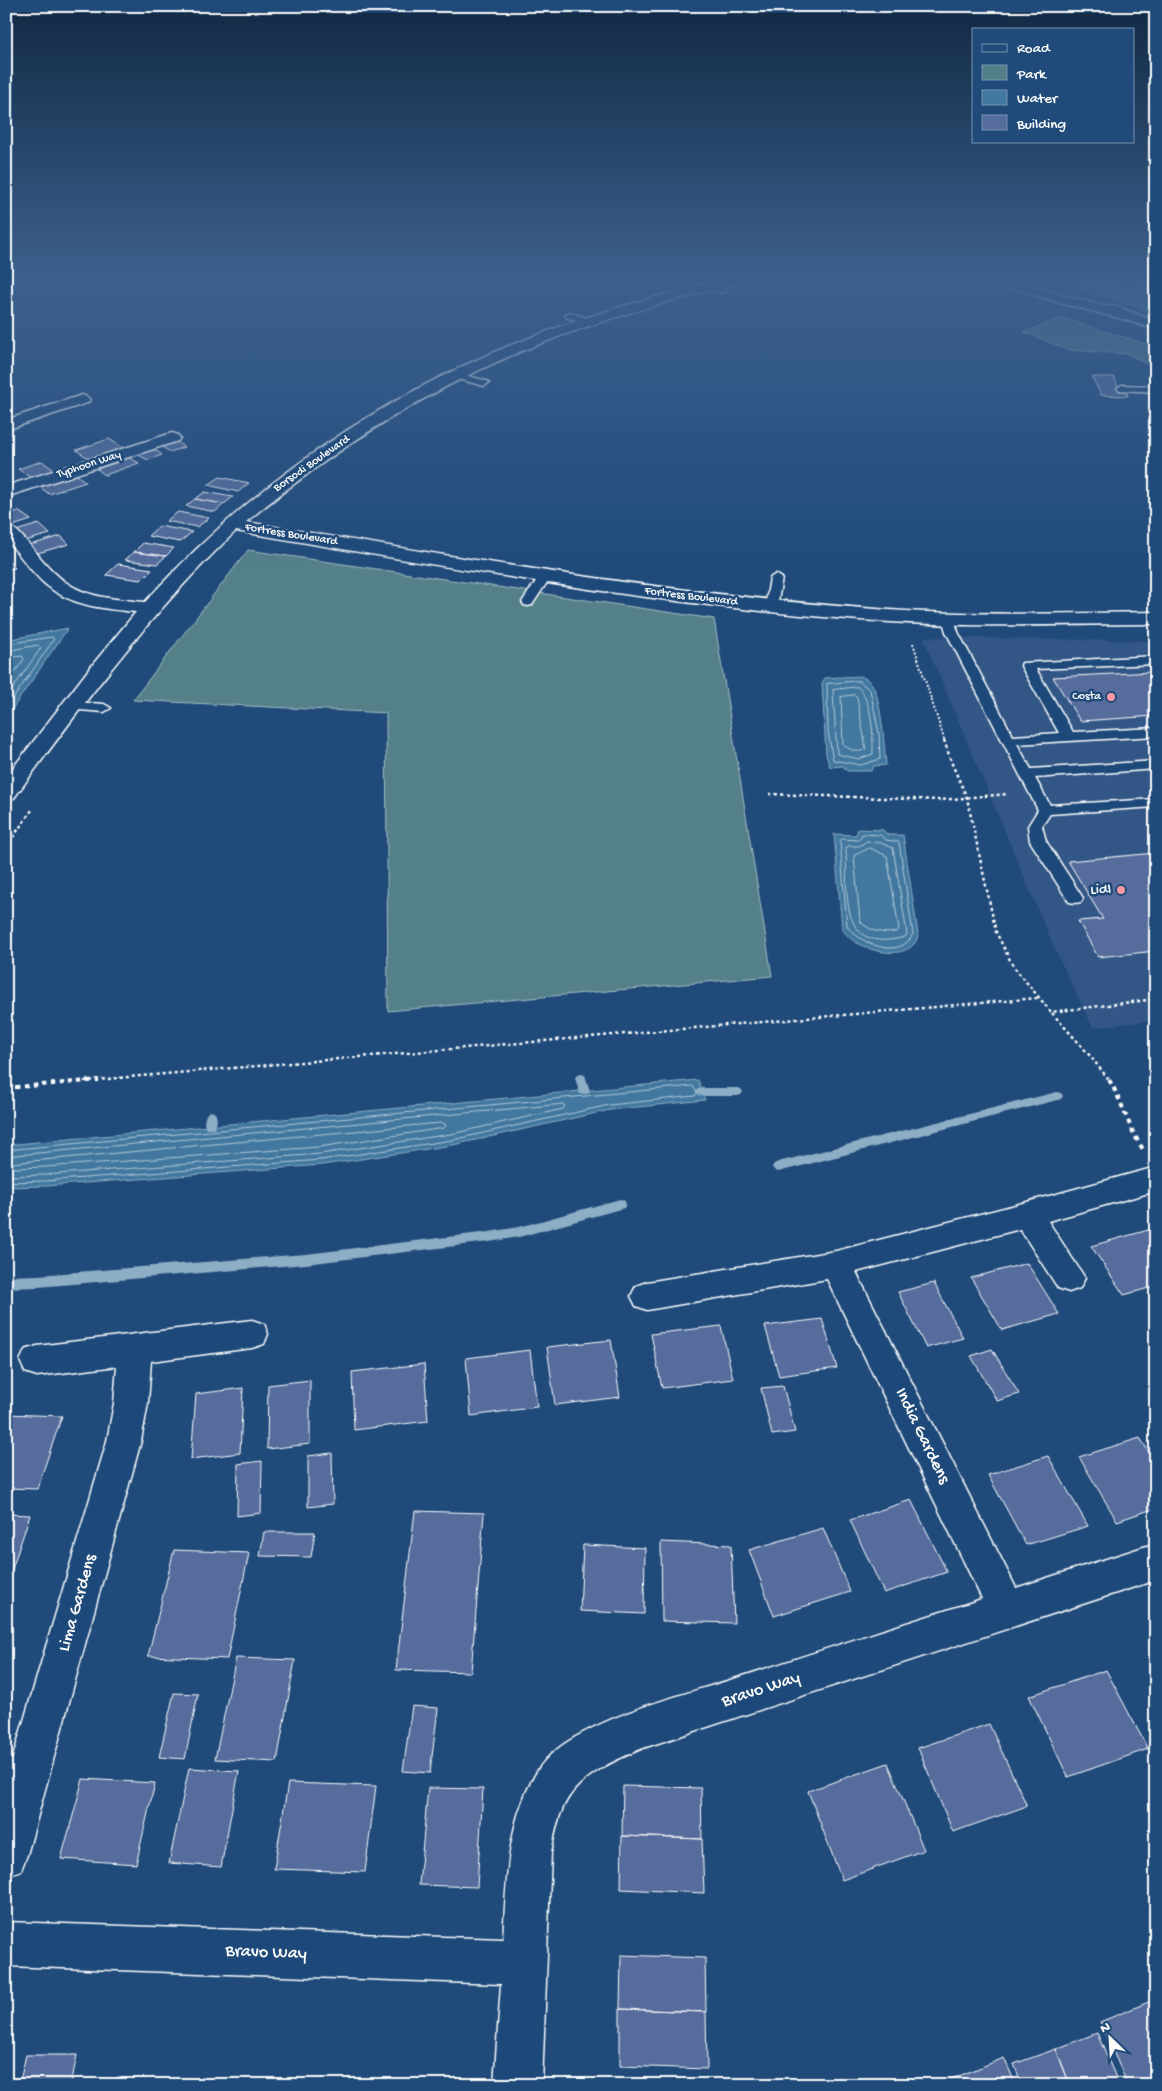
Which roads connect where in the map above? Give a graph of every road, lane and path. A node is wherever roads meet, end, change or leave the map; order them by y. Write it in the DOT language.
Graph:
graph roads {
  1 [pos="462,374"];
  2 [pos="457,376"];
  3 [pos="484,383"];
  4 [pos="1122,388"];
  5 [pos="1155,390"];
  6 [pos="82,400"];
  7 [pos="6,426"];
  8 [pos="172,438"];
  9 [pos="6,492"];
  10 [pos="231,525"];
  11 [pos="6,531"];
  12 [pos="544,578"];
  13 [pos="776,578"];
  14 [pos="528,602"];
  15 [pos="771,606"];
  16 [pos="149,608"];
  17 [pos="948,618"];
  18 [pos="1156,618"];
  19 [pos="911,638"];
  20 [pos="1156,660"];
  21 [pos="71,706"];
  22 [pos="104,708"];
  23 [pos="1156,732"];
  24 [pos="1068,736"];
  25 [pos="1007,740"];
  26 [pos="1156,765"];
  27 [pos="1025,774"];
  28 [pos="6,793"];
  29 [pos="769,794"];
  30 [pos="967,798"];
  31 [pos="1156,803"];
  32 [pos="1045,810"];
  33 [pos="1075,898"];
  34 [pos="1038,998"];
  35 [pos="1156,999"];
  36 [pos="1051,1012"];
  37 [pos="6,1088"];
  38 [pos="1151,1166"];
  39 [pos="1027,1215"];
  40 [pos="836,1264"];
  41 [pos="1069,1278"];
  42 [pos="647,1296"];
  43 [pos="252,1334"];
  44 [pos="135,1348"];
  45 [pos="37,1361"];
  46 [pos="1156,1561"];
  47 [pos="1007,1610"];
  48 [pos="6,1855"];
  49 [pos="6,1944"];
  50 [pos="525,1962"];
  51 [pos="518,2085"];
  1 -- 2 [label="street, Borsodi Boulevard"];
  2 -- 3 [label="lane"];
  2 -- 10 [label="street, Borsodi Boulevard"];
  4 -- 5 [label="lane"];
  6 -- 7 [label="street"];
  8 -- 9 [label="street, Typhoon Way"];
  10 -- 12 [label="street, Fortress Boulevard"];
  10 -- 16 [label="street, Borsodi Boulevard"];
  11 -- 16 [label="street"];
  12 -- 14 [label="lane"];
  12 -- 15 [label="street, Fortress Boulevard"];
  13 -- 15 [label="lane"];
  15 -- 17 [label="street, Fortress Boulevard"];
  16 -- 21 [label="street, Borsodi Boulevard"];
  17 -- 18 [label="street, Fortress Boulevard"];
  17 -- 25 [label="lane"];
  19 -- 30 [label="path"];
  20 -- 24 [label="lane"];
  21 -- 22 [label="lane"];
  21 -- 28 [label="street, Borsodi Boulevard"];
  23 -- 24 [label="lane"];
  24 -- 25 [label="lane"];
  25 -- 27 [label="lane"];
  26 -- 27 [label="lane"];
  27 -- 32 [label="lane"];
  29 -- 30 [label="path"];
  30 -- 34 [label="path"];
  31 -- 32 [label="lane"];
  32 -- 33 [label="lane"];
  34 -- 36 [label="path"];
  34 -- 37 [label="path"];
  35 -- 36 [label="path"];
  36 -- 38 [label="path"];
  38 -- 39 [label="street"];
  39 -- 40 [label="street"];
  39 -- 41 [label="street"];
  40 -- 42 [label="street"];
  40 -- 47 [label="street, India Gardens"];
  43 -- 44 [label="street"];
  44 -- 45 [label="street"];
  44 -- 48 [label="street, Lima Gardens"];
  46 -- 47 [label="street, Bravo Way"];
  47 -- 50 [label="street, Bravo Way"];
  49 -- 50 [label="street, Bravo Way"];
  50 -- 51 [label="street, Bravo Way"];
}
